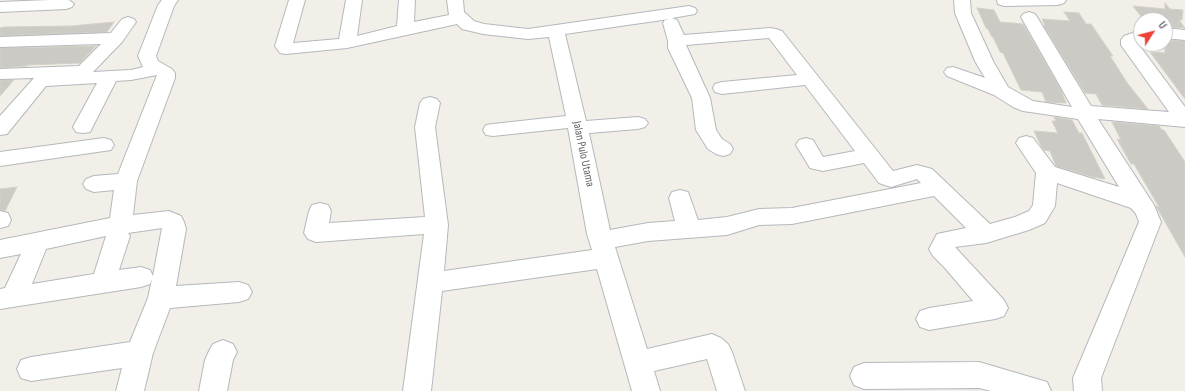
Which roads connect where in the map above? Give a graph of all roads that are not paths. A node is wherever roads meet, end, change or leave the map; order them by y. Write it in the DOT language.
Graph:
graph roads {
  1 [pos="170,0"];
  2 [pos="296,0"];
  3 [pos="354,0"];
  4 [pos="407,0"];
  5 [pos="962,0"];
  6 [pos="1058,0"];
  7 [pos="1004,1"];
  8 [pos="42,2"];
  9 [pos="66,4"];
  10 [pos="0,7"];
  11 [pos="457,9"];
  12 [pos="689,11"];
  13 [pos="1029,17"];
  14 [pos="128,22"];
  15 [pos="671,23"];
  16 [pos="405,29"];
  17 [pos="556,31"];
  18 [pos="1173,34"];
  19 [pos="1185,35"];
  20 [pos="116,38"];
  21 [pos="1133,39"];
  22 [pos="21,41"];
  23 [pos="677,41"];
  24 [pos="0,42"];
  25 [pos="347,43"];
  26 [pos="1133,49"];
  27 [pos="1135,52"];
  28 [pos="0,64"];
  29 [pos="160,69"];
  30 [pos="954,72"];
  31 [pos="0,74"];
  32 [pos="110,76"];
  33 [pos="810,79"];
  34 [pos="722,88"];
  35 [pos="1001,91"];
  36 [pos="430,103"];
  37 [pos="1082,115"];
  38 [pos="638,122"];
  39 [pos="1185,122"];
  40 [pos="577,124"];
  41 [pos="83,126"];
  42 [pos="0,129"];
  43 [pos="493,130"];
  44 [pos="1026,143"];
  45 [pos="104,145"];
  46 [pos="806,145"];
  47 [pos="723,149"];
  48 [pos="870,156"];
  49 [pos="0,159"];
  50 [pos="1047,172"];
  51 [pos="126,181"];
  52 [pos="94,184"];
  53 [pos="939,187"];
  54 [pos="680,198"];
  55 [pos="1139,202"];
  56 [pos="320,211"];
  57 [pos="437,225"];
  58 [pos="689,229"];
  59 [pos="119,230"];
  60 [pos="986,234"];
  61 [pos="0,249"];
  62 [pos="604,249"];
  63 [pos="35,250"];
  64 [pos="141,277"];
  65 [pos="103,283"];
  66 [pos="429,283"];
  67 [pos="239,292"];
  68 [pos="6,298"];
  69 [pos="160,298"];
  70 [pos="929,319"];
  71 [pos="223,352"];
  72 [pos="140,353"];
  73 [pos="638,363"];
  74 [pos="31,369"];
  75 [pos="864,376"];
  76 [pos="130,391"];
  77 [pos="213,391"];
  78 [pos="416,391"];
  79 [pos="646,391"];
  80 [pos="731,391"];
  81 [pos="1037,391"];
  82 [pos="1088,391"];
  1 -- 29 [label="street"];
  2 -- 25 [label="street"];
  3 -- 25 [label="street"];
  4 -- 16 [label="street"];
  5 -- 35 [label="street"];
  6 -- 7 [label="street"];
  8 -- 9 [label="street"];
  8 -- 10 [label="street"];
  11 -- 16 [label="street"];
  11 -- 17 [label="street"];
  12 -- 17 [label="street"];
  13 -- 37 [label="street"];
  14 -- 20 [label="street"];
  15 -- 23 [label="street"];
  16 -- 25 [label="street"];
  17 -- 40 [label="street, Jalan Pulo Utama"];
  18 -- 19 [label="street"];
  20 -- 22 [label="street"];
  20 -- 31 [label="street"];
  21 -- 26 [label="street"];
  22 -- 24 [label="street"];
  22 -- 28 [label="street"];
  23 -- 33 [label="street"];
  23 -- 47 [label="street"];
  27 -- 39 [label="street"];
  29 -- 32 [label="street"];
  29 -- 51 [label="street"];
  30 -- 35 [label="street"];
  32 -- 41 [label="street"];
  32 -- 42 [label="street"];
  33 -- 34 [label="street"];
  33 -- 48 [label="street"];
  35 -- 37 [label="street"];
  36 -- 57 [label="street"];
  37 -- 39 [label="street"];
  37 -- 55 [label="street"];
  38 -- 40 [label="street"];
  40 -- 43 [label="street"];
  40 -- 62 [label="street, Jalan Pulo Utama"];
  44 -- 50 [label="street"];
  45 -- 49 [label="street"];
  46 -- 48 [label="street"];
  48 -- 53 [label="street"];
  50 -- 55 [label="street"];
  50 -- 60 [label="street"];
  51 -- 52 [label="street"];
  51 -- 59 [label="street"];
  53 -- 58 [label="street"];
  53 -- 60 [label="street"];
  54 -- 58 [label="street"];
  55 -- 82 [label="street"];
  56 -- 57 [label="street"];
  57 -- 66 [label="street"];
  58 -- 62 [label="street"];
  59 -- 61 [label="street"];
  59 -- 65 [label="street"];
  59 -- 69 [label="street"];
  60 -- 70 [label="street"];
  62 -- 66 [label="street"];
  62 -- 73 [label="street, Jalan Pulo Utama"];
  63 -- 68 [label="street"];
  64 -- 65 [label="street"];
  65 -- 68 [label="street"];
  66 -- 78 [label="street"];
  67 -- 69 [label="street"];
  69 -- 72 [label="street"];
  71 -- 77 [label="street"];
  72 -- 74 [label="street"];
  72 -- 76 [label="street"];
  73 -- 79 [label="street, Jalan Pulo Utama"];
  73 -- 80 [label="street"];
  75 -- 81 [label="street"];
}
